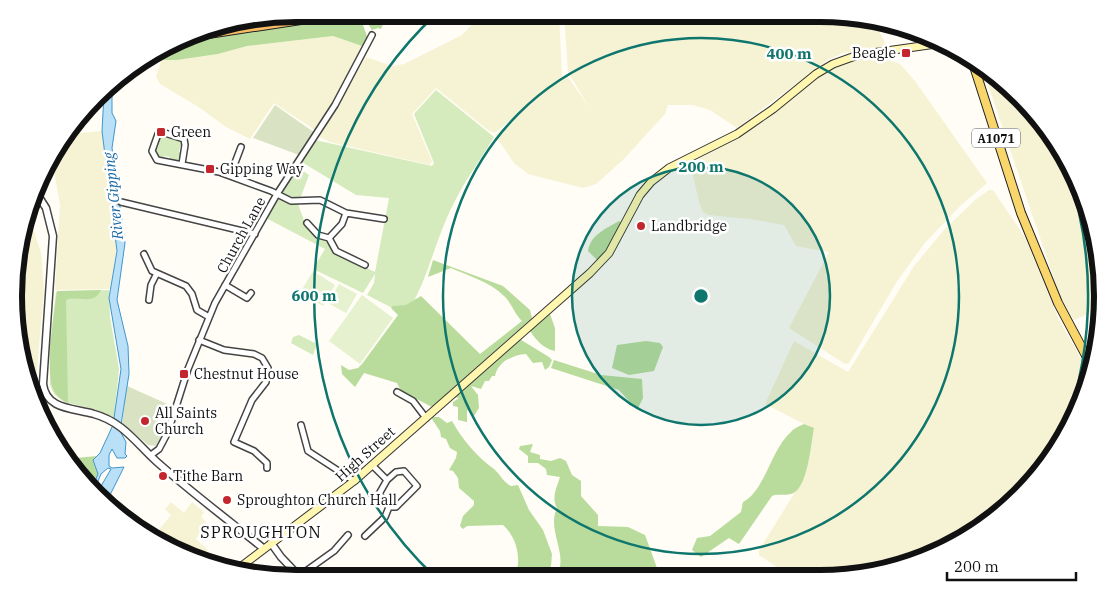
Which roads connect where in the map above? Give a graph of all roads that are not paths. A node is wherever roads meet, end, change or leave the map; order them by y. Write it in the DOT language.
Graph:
graph roads {
  1 [pos="275,23"];
  2 [pos="240,29"];
  3 [pos="372,34"];
  4 [pos="930,45"];
  5 [pos="975,70"];
  6 [pos="242,147"];
  7 [pos="182,164"];
  8 [pos="230,176"];
  9 [pos="277,194"];
  10 [pos="40,201"];
  11 [pos="121,202"];
  12 [pos="346,213"];
  13 [pos="384,219"];
  14 [pos="307,223"];
  15 [pos="255,234"];
  16 [pos="329,238"];
  17 [pos="144,254"];
  18 [pos="365,265"];
  19 [pos="156,275"];
  20 [pos="225,285"];
  21 [pos="251,293"];
  22 [pos="149,300"];
  23 [pos="209,316"];
  24 [pos="199,340"];
  25 [pos="1087,358"];
  26 [pos="397,392"];
  27 [pos="426,418"];
  28 [pos="301,425"];
  29 [pos="151,456"];
  30 [pos="372,465"];
  31 [pos="267,468"];
  32 [pos="387,480"];
  33 [pos="354,481"];
  34 [pos="389,507"];
  35 [pos="348,535"];
  36 [pos="365,536"];
  37 [pos="271,543"];
  38 [pos="263,548"];
  39 [pos="243,564"];
  40 [pos="293,570"];
  41 [pos="309,570"];
  1 -- 2 [label="highway"];
  3 -- 9 [label="street, Church Lane"];
  4 -- 27 [label="main road, High Street"];
  5 -- 25 [label="main road, A1071"];
  6 -- 8 [label="street"];
  7 -- 7 [label="street"];
  7 -- 8 [label="street"];
  8 -- 9 [label="street"];
  9 -- 12 [label="street"];
  9 -- 15 [label="street, Church Lane"];
  10 -- 29 [label="street"];
  11 -- 15 [label="street"];
  12 -- 13 [label="street"];
  12 -- 16 [label="street"];
  14 -- 16 [label="street"];
  15 -- 20 [label="street, Church Lane"];
  16 -- 18 [label="street"];
  17 -- 19 [label="street"];
  19 -- 22 [label="street"];
  19 -- 23 [label="street"];
  20 -- 21 [label="street"];
  20 -- 23 [label="street, Church Lane"];
  23 -- 24 [label="street, Church Lane"];
  24 -- 29 [label="street, Church Lane"];
  24 -- 31 [label="street"];
  26 -- 27 [label="street"];
  27 -- 30 [label="main road, High Street"];
  28 -- 33 [label="street"];
  29 -- 38 [label="street"];
  30 -- 32 [label="street"];
  30 -- 33 [label="main road, High Street"];
  32 -- 34 [label="street"];
  32 -- 34 [label="street"];
  33 -- 37 [label="main road, High Street"];
  34 -- 36 [label="street"];
  35 -- 41 [label="street"];
  37 -- 38 [label="main road, High Street"];
  37 -- 40 [label="street"];
  38 -- 39 [label="main road, High Street"];
}
